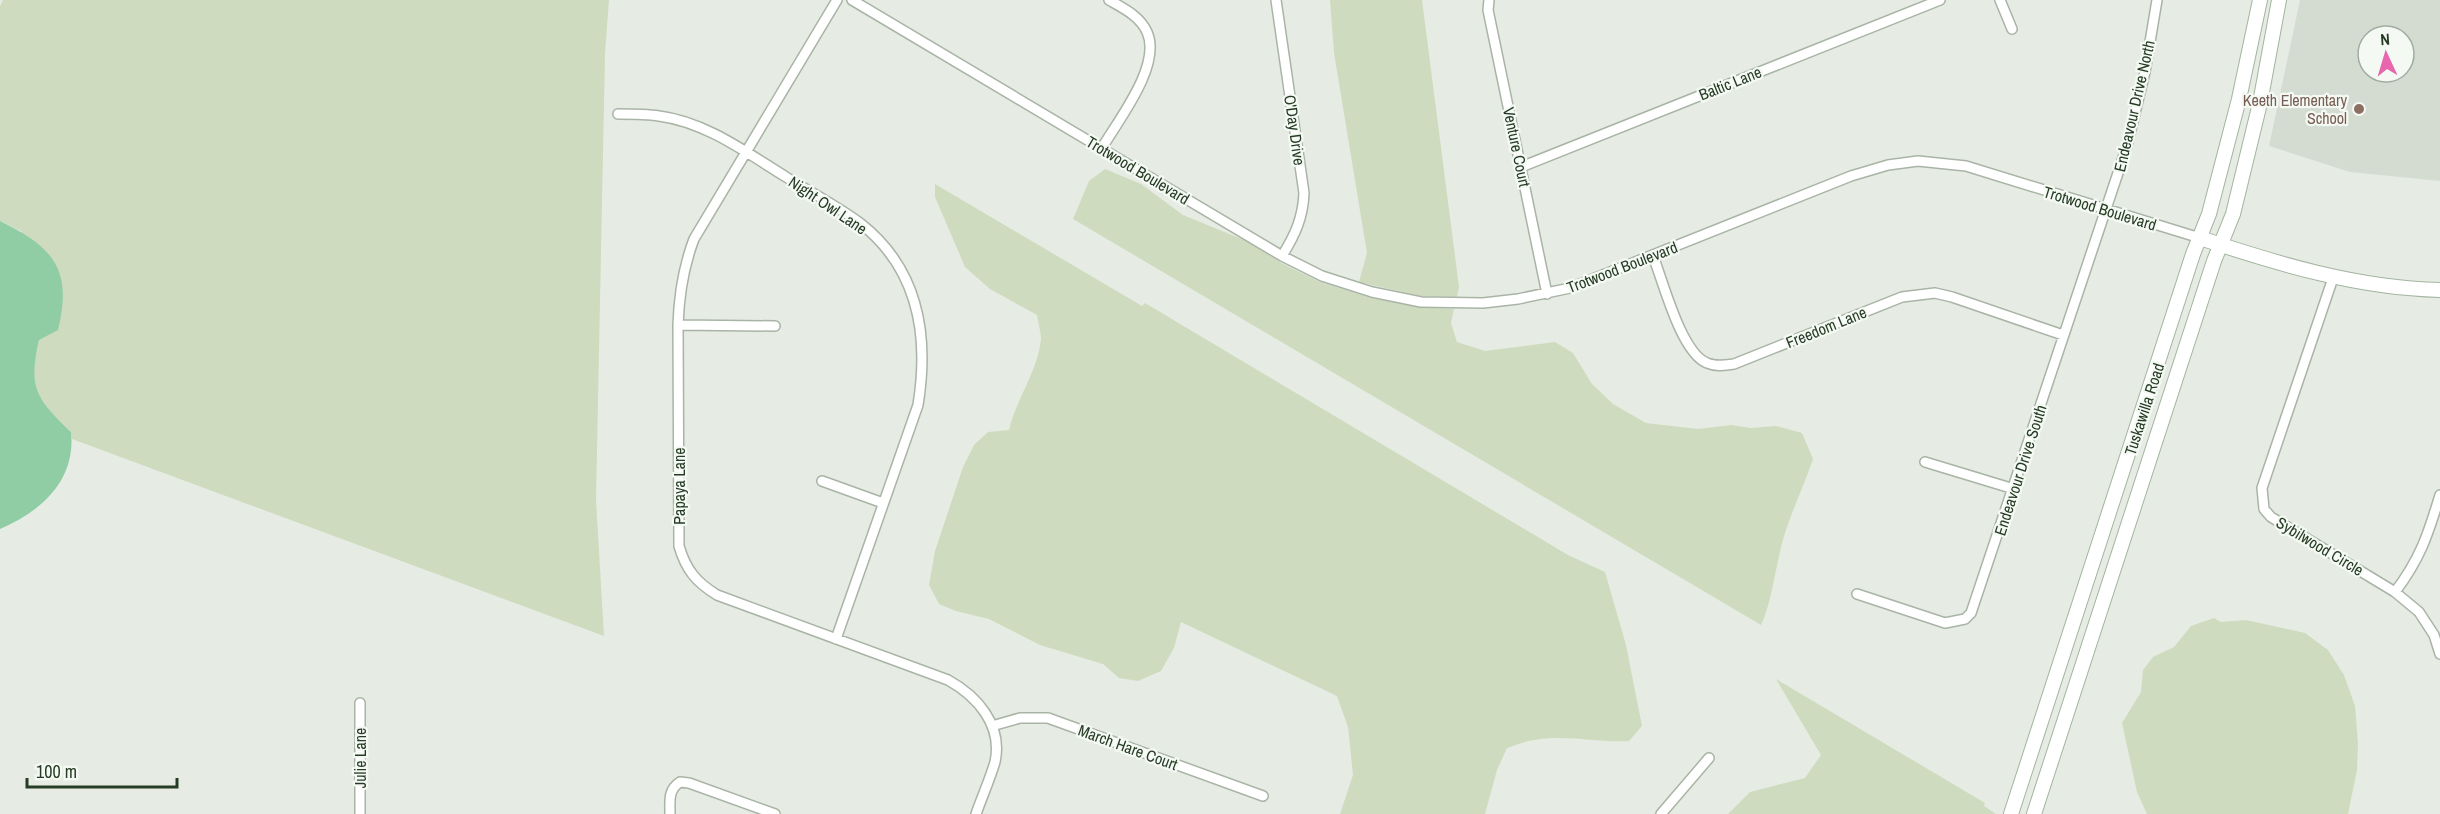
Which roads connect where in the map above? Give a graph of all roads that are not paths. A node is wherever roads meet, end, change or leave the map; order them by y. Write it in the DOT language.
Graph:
graph roads {
  1 [pos="837,0"];
  2 [pos="852,0"];
  3 [pos="1109,0"];
  4 [pos="1276,0"];
  5 [pos="1488,0"];
  6 [pos="1940,0"];
  7 [pos="2000,0"];
  8 [pos="2157,0"];
  9 [pos="2260,2"];
  10 [pos="2279,3"];
  11 [pos="2012,29"];
  12 [pos="2239,99"];
  13 [pos="2260,103"];
  14 [pos="618,114"];
  15 [pos="1102,148"];
  16 [pos="746,152"];
  17 [pos="1521,167"];
  18 [pos="2107,210"];
  19 [pos="2200,238"];
  20 [pos="2222,246"];
  21 [pos="1282,256"];
  22 [pos="1653,256"];
  23 [pos="2333,278"];
  24 [pos="2440,290"];
  25 [pos="1547,294"];
  26 [pos="678,325"];
  27 [pos="775,326"];
  28 [pos="2063,335"];
  29 [pos="1925,462"];
  30 [pos="822,481"];
  31 [pos="2014,489"];
  32 [pos="2440,495"];
  33 [pos="883,503"];
  34 [pos="2395,592"];
  35 [pos="1857,594"];
  36 [pos="836,639"];
  37 [pos="2440,654"];
  38 [pos="360,703"];
  39 [pos="992,726"];
  40 [pos="1709,758"];
  41 [pos="1263,796"];
  42 [pos="360,814"];
  43 [pos="670,814"];
  44 [pos="775,814"];
  45 [pos="976,814"];
  46 [pos="1661,814"];
  47 [pos="2011,814"];
  48 [pos="2034,814"];
  1 -- 16 [label="street, Papaya Lane"];
  2 -- 15 [label="street, Trotwood Boulevard"];
  3 -- 15 [label="street"];
  4 -- 21 [label="street, O'Day Drive"];
  5 -- 17 [label="street, Venture Court"];
  6 -- 17 [label="street, Baltic Lane"];
  7 -- 11 [label="street"];
  8 -- 18 [label="street, Endeavour Drive North"];
  9 -- 10 [label="main road"];
  9 -- 12 [label="main road, Tuskawilla Road"];
  10 -- 13 [label="main road, Tuskawilla Road"];
  12 -- 13 [label="main road"];
  12 -- 19 [label="main road, Tuskawilla Road"];
  13 -- 20 [label="main road, Tuskawilla Road"];
  14 -- 16 [label="street, Night Owl Lane"];
  15 -- 21 [label="street, Trotwood Boulevard"];
  16 -- 26 [label="street, Papaya Lane"];
  16 -- 33 [label="street, Night Owl Lane"];
  17 -- 25 [label="street, Venture Court"];
  18 -- 19 [label="street, Trotwood Boulevard"];
  18 -- 22 [label="street, Trotwood Boulevard"];
  18 -- 28 [label="street, Endeavour Drive South"];
  19 -- 20 [label="main road, Trotwood Boulevard"];
  19 -- 47 [label="main road, Tuskawilla Road"];
  20 -- 23 [label="main road, Trotwood Boulevard"];
  20 -- 48 [label="main road, Tuskawilla Road"];
  21 -- 25 [label="street, Trotwood Boulevard"];
  22 -- 25 [label="street, Trotwood Boulevard"];
  22 -- 28 [label="street, Freedom Lane"];
  23 -- 24 [label="main road, Trotwood Boulevard"];
  23 -- 34 [label="street, Sybilwood Circle"];
  26 -- 27 [label="street"];
  26 -- 36 [label="street, Papaya Lane"];
  28 -- 31 [label="street, Endeavour Drive South"];
  29 -- 31 [label="street"];
  30 -- 33 [label="street"];
  31 -- 35 [label="street, Endeavour Drive South"];
  32 -- 34 [label="street"];
  33 -- 36 [label="street, Night Owl Lane"];
  34 -- 37 [label="street, Sybilwood Circle"];
  36 -- 39 [label="street, Papaya Lane"];
  38 -- 42 [label="street, Julie Lane"];
  39 -- 41 [label="street, March Hare Court"];
  39 -- 45 [label="street, Papaya Lane"];
  40 -- 46 [label="street"];
  43 -- 44 [label="street"];
}
